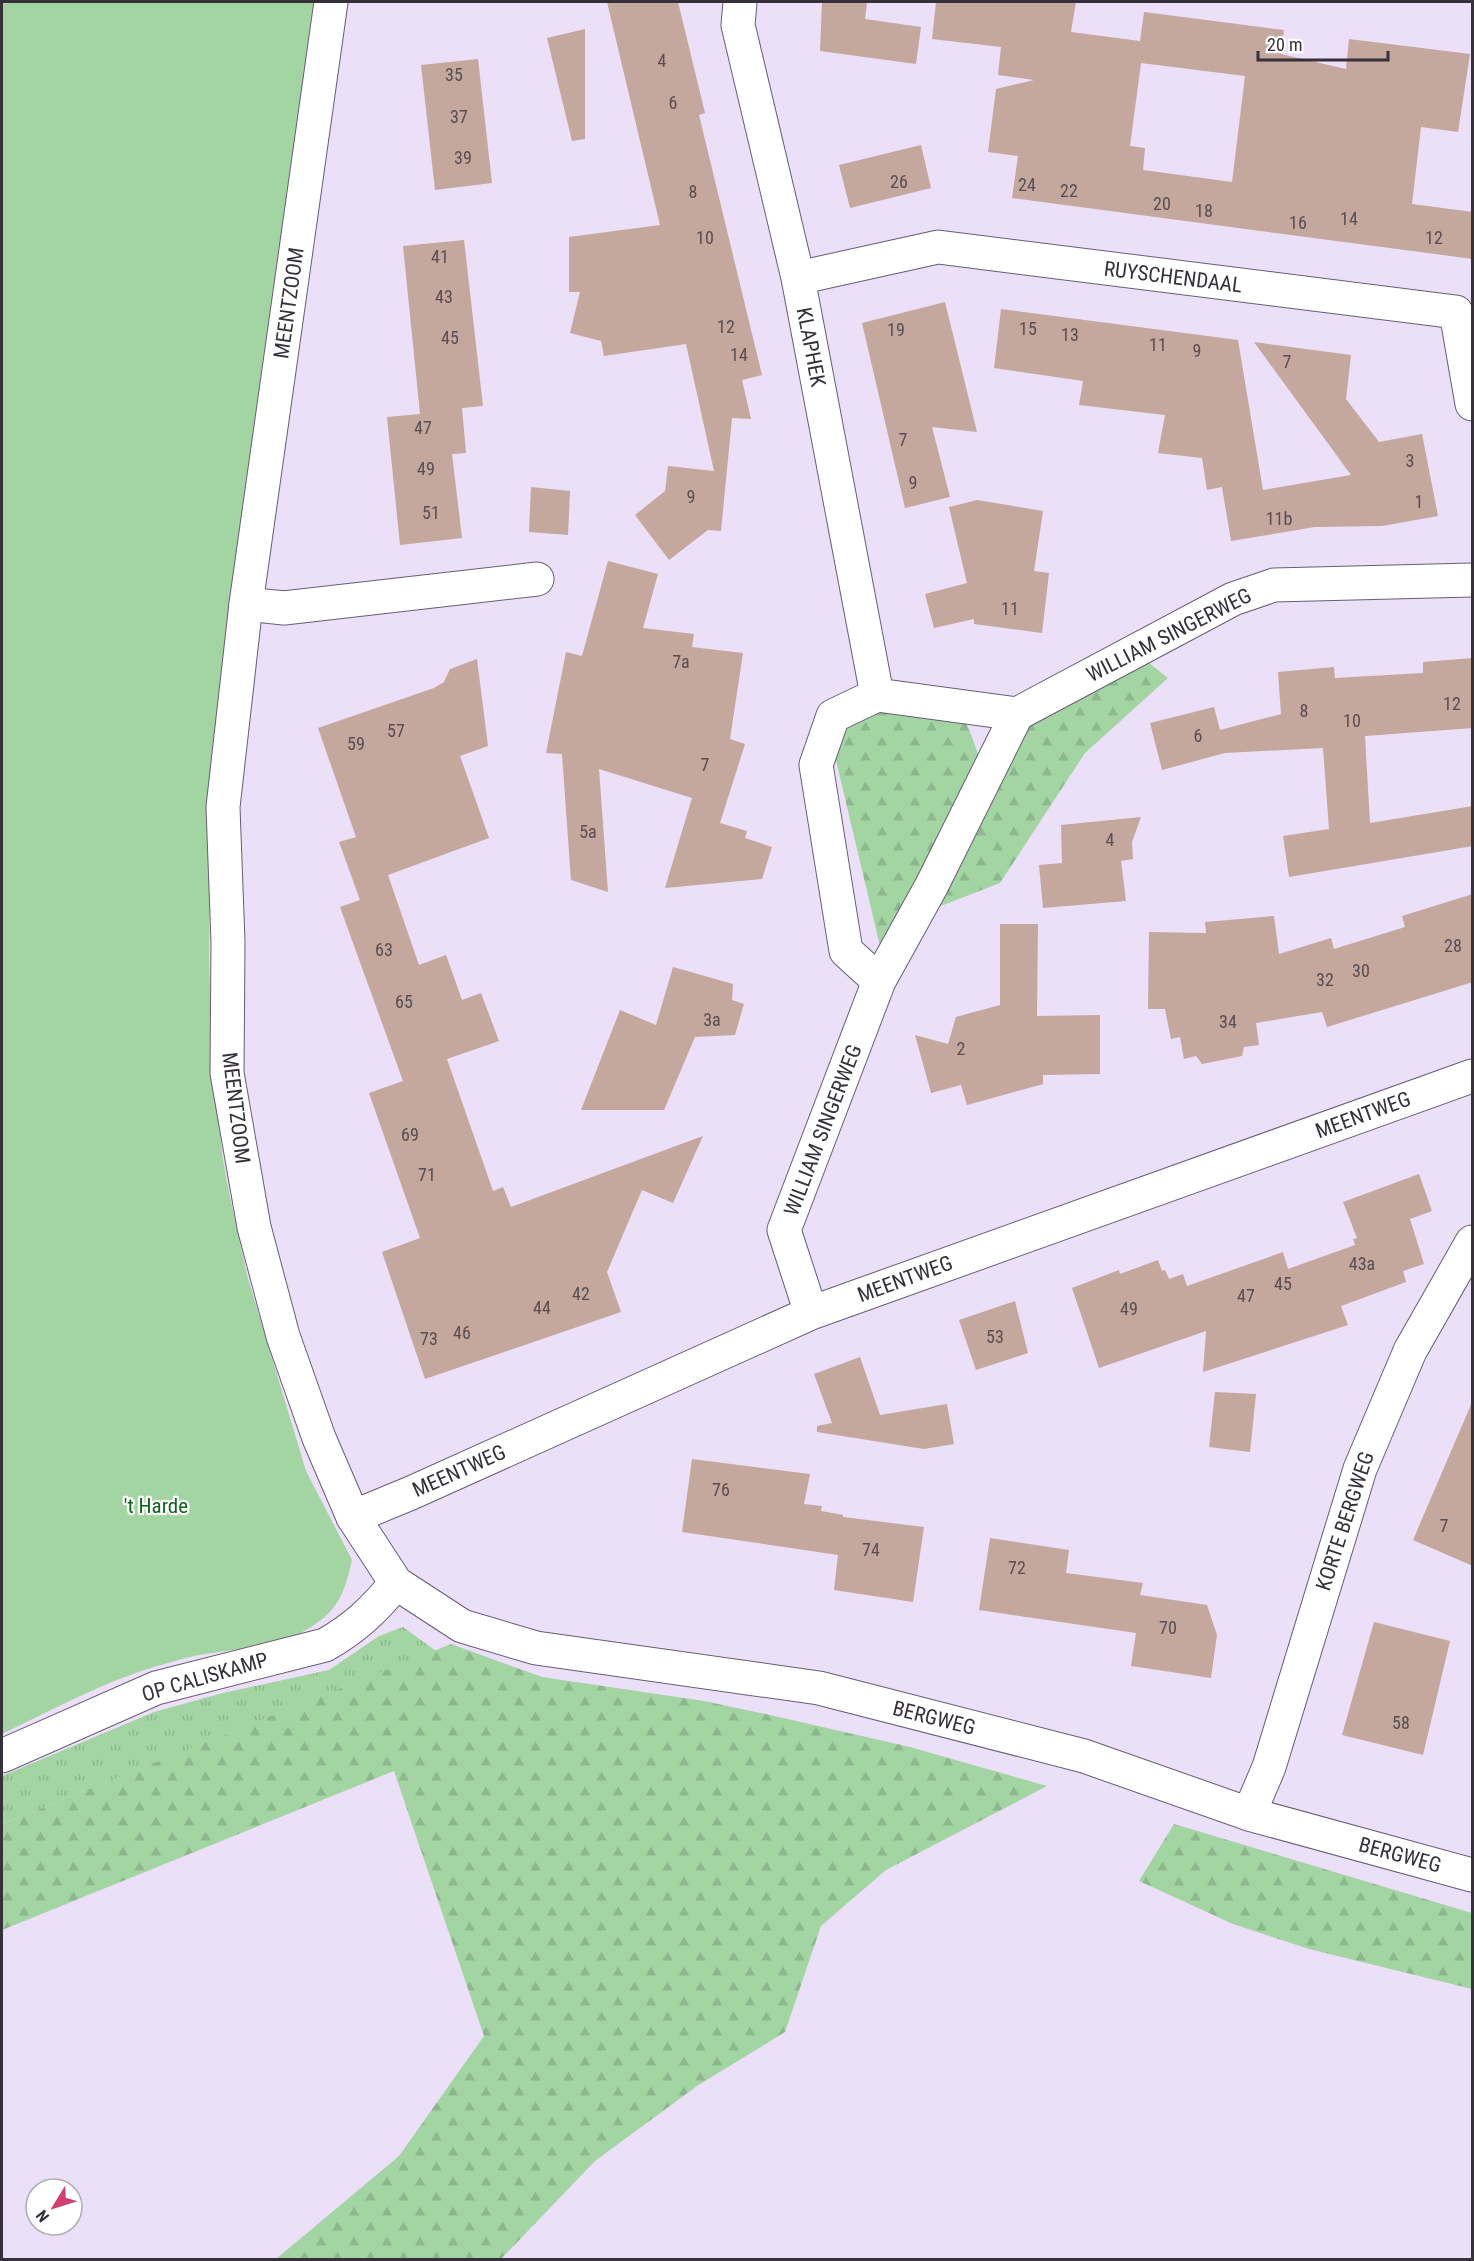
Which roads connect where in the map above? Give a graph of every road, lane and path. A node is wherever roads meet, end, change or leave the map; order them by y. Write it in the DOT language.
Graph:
graph roads {
  1 [pos="331,2"];
  2 [pos="740,2"];
  3 [pos="798,278"];
  4 [pos="1473,404"];
  5 [pos="537,579"];
  6 [pos="1473,580"];
  7 [pos="246,604"];
  8 [pos="877,695"];
  9 [pos="1017,714"];
  10 [pos="879,981"];
  11 [pos="1473,1076"];
  12 [pos="1473,1242"];
  13 [pos="811,1313"];
  14 [pos="352,1517"];
  15 [pos="396,1583"];
  16 [pos="2,1756"];
  17 [pos="1249,1814"];
  18 [pos="1473,1875"];
  1 -- 7 [label="street, MEENTZOOM"];
  2 -- 3 [label="street, KLAPHEK"];
  3 -- 4 [label="street, RUYSCHENDAAL"];
  3 -- 8 [label="street, KLAPHEK"];
  5 -- 7 [label="street"];
  6 -- 9 [label="street, WILLIAM SINGERWEG"];
  7 -- 14 [label="street, MEENTZOOM"];
  8 -- 9 [label="street"];
  8 -- 10 [label="street"];
  9 -- 10 [label="street, WILLIAM SINGERWEG"];
  10 -- 13 [label="street, WILLIAM SINGERWEG"];
  11 -- 13 [label="street, MEENTWEG"];
  12 -- 17 [label="street, KORTE BERGWEG"];
  13 -- 14 [label="street, MEENTWEG"];
  14 -- 15 [label="street, MEENTZOOM"];
  15 -- 16 [label="street, OP CALISKAMP"];
  15 -- 17 [label="street, BERGWEG"];
  17 -- 18 [label="street, BERGWEG"];
}
